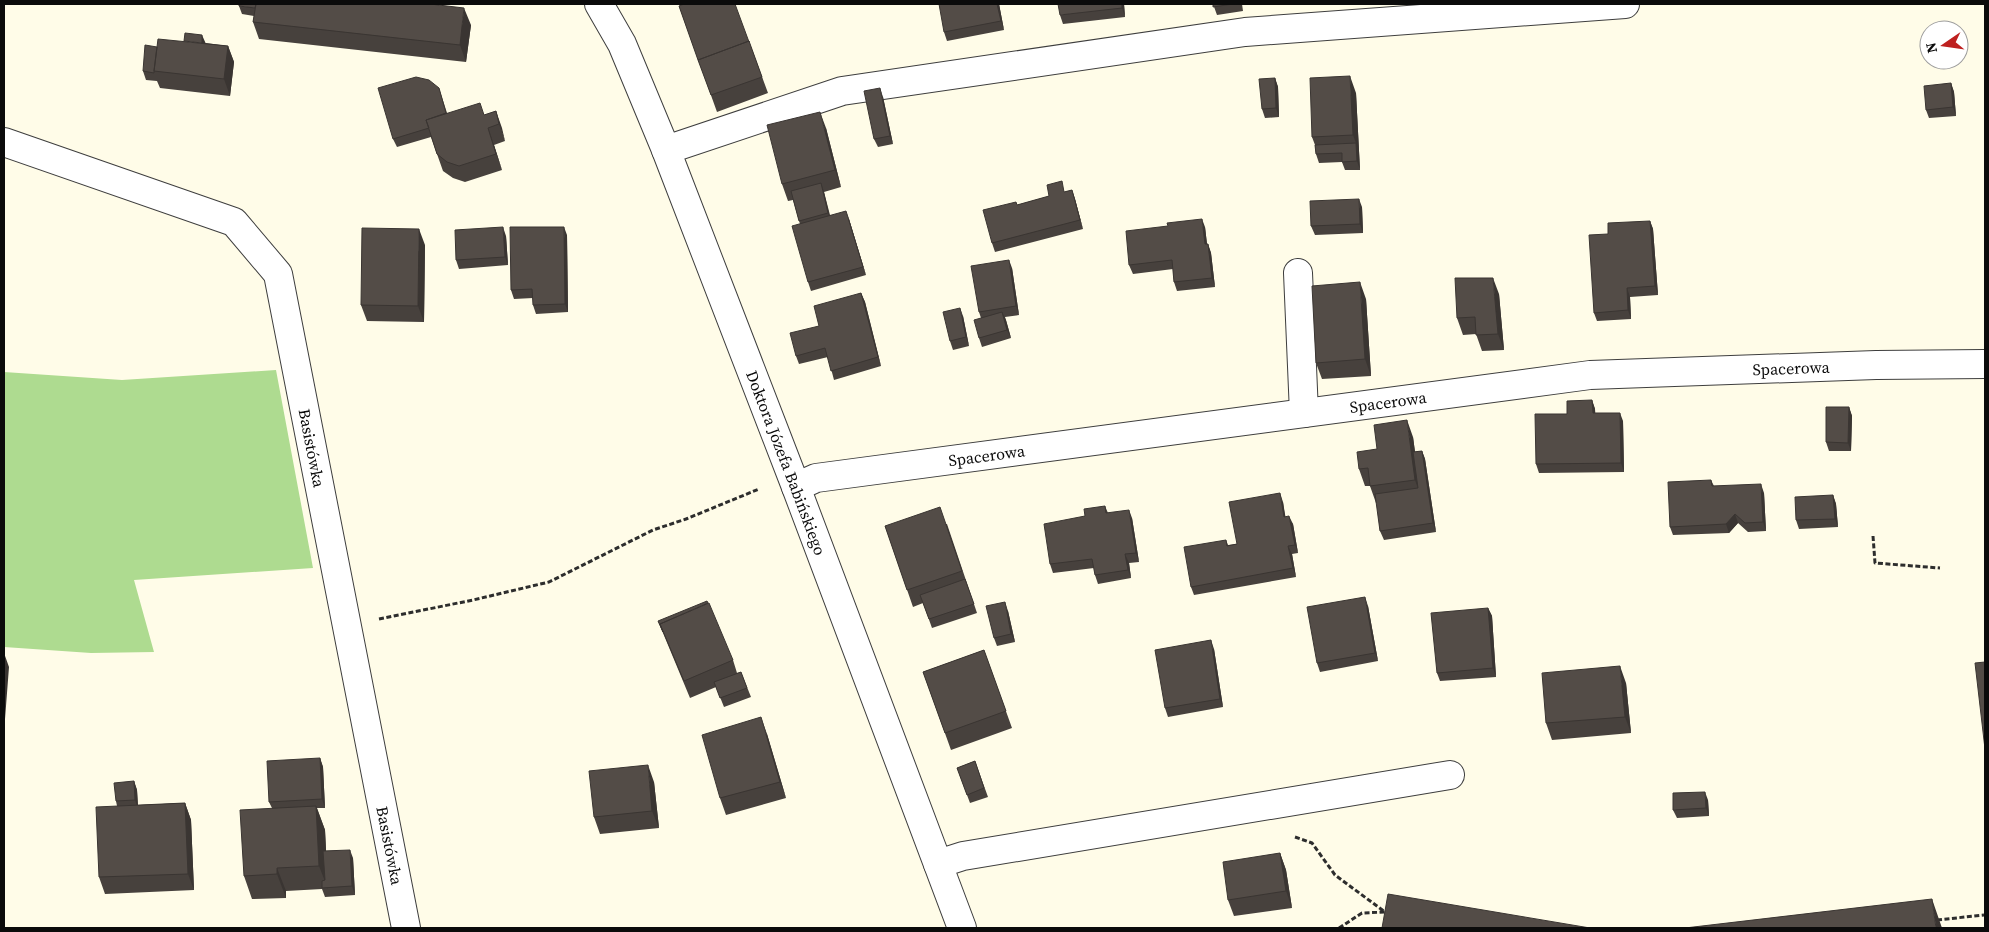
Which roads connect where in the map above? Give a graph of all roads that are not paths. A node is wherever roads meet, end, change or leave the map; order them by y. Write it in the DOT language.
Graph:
graph roads {
  1 [pos="599,4"];
  2 [pos="1625,4"];
  3 [pos="4,142"];
  4 [pos="666,150"];
  5 [pos="1298,272"];
  6 [pos="1985,364"];
  7 [pos="1304,413"];
  8 [pos="796,487"];
  9 [pos="1450,775"];
  10 [pos="938,864"];
  11 [pos="406,928"];
  12 [pos="962,928"];
  1 -- 4 [label="street, Doktora Józefa Babińskiego"];
  2 -- 4 [label="street"];
  3 -- 11 [label="street, Basistówka"];
  4 -- 8 [label="street, Doktora Józefa Babińskiego"];
  5 -- 7 [label="street"];
  6 -- 7 [label="street, Spacerowa"];
  7 -- 8 [label="street, Spacerowa"];
  8 -- 10 [label="street, Doktora Józefa Babińskiego"];
  9 -- 10 [label="street"];
  10 -- 12 [label="street, Doktora Józefa Babińskiego"];
}
